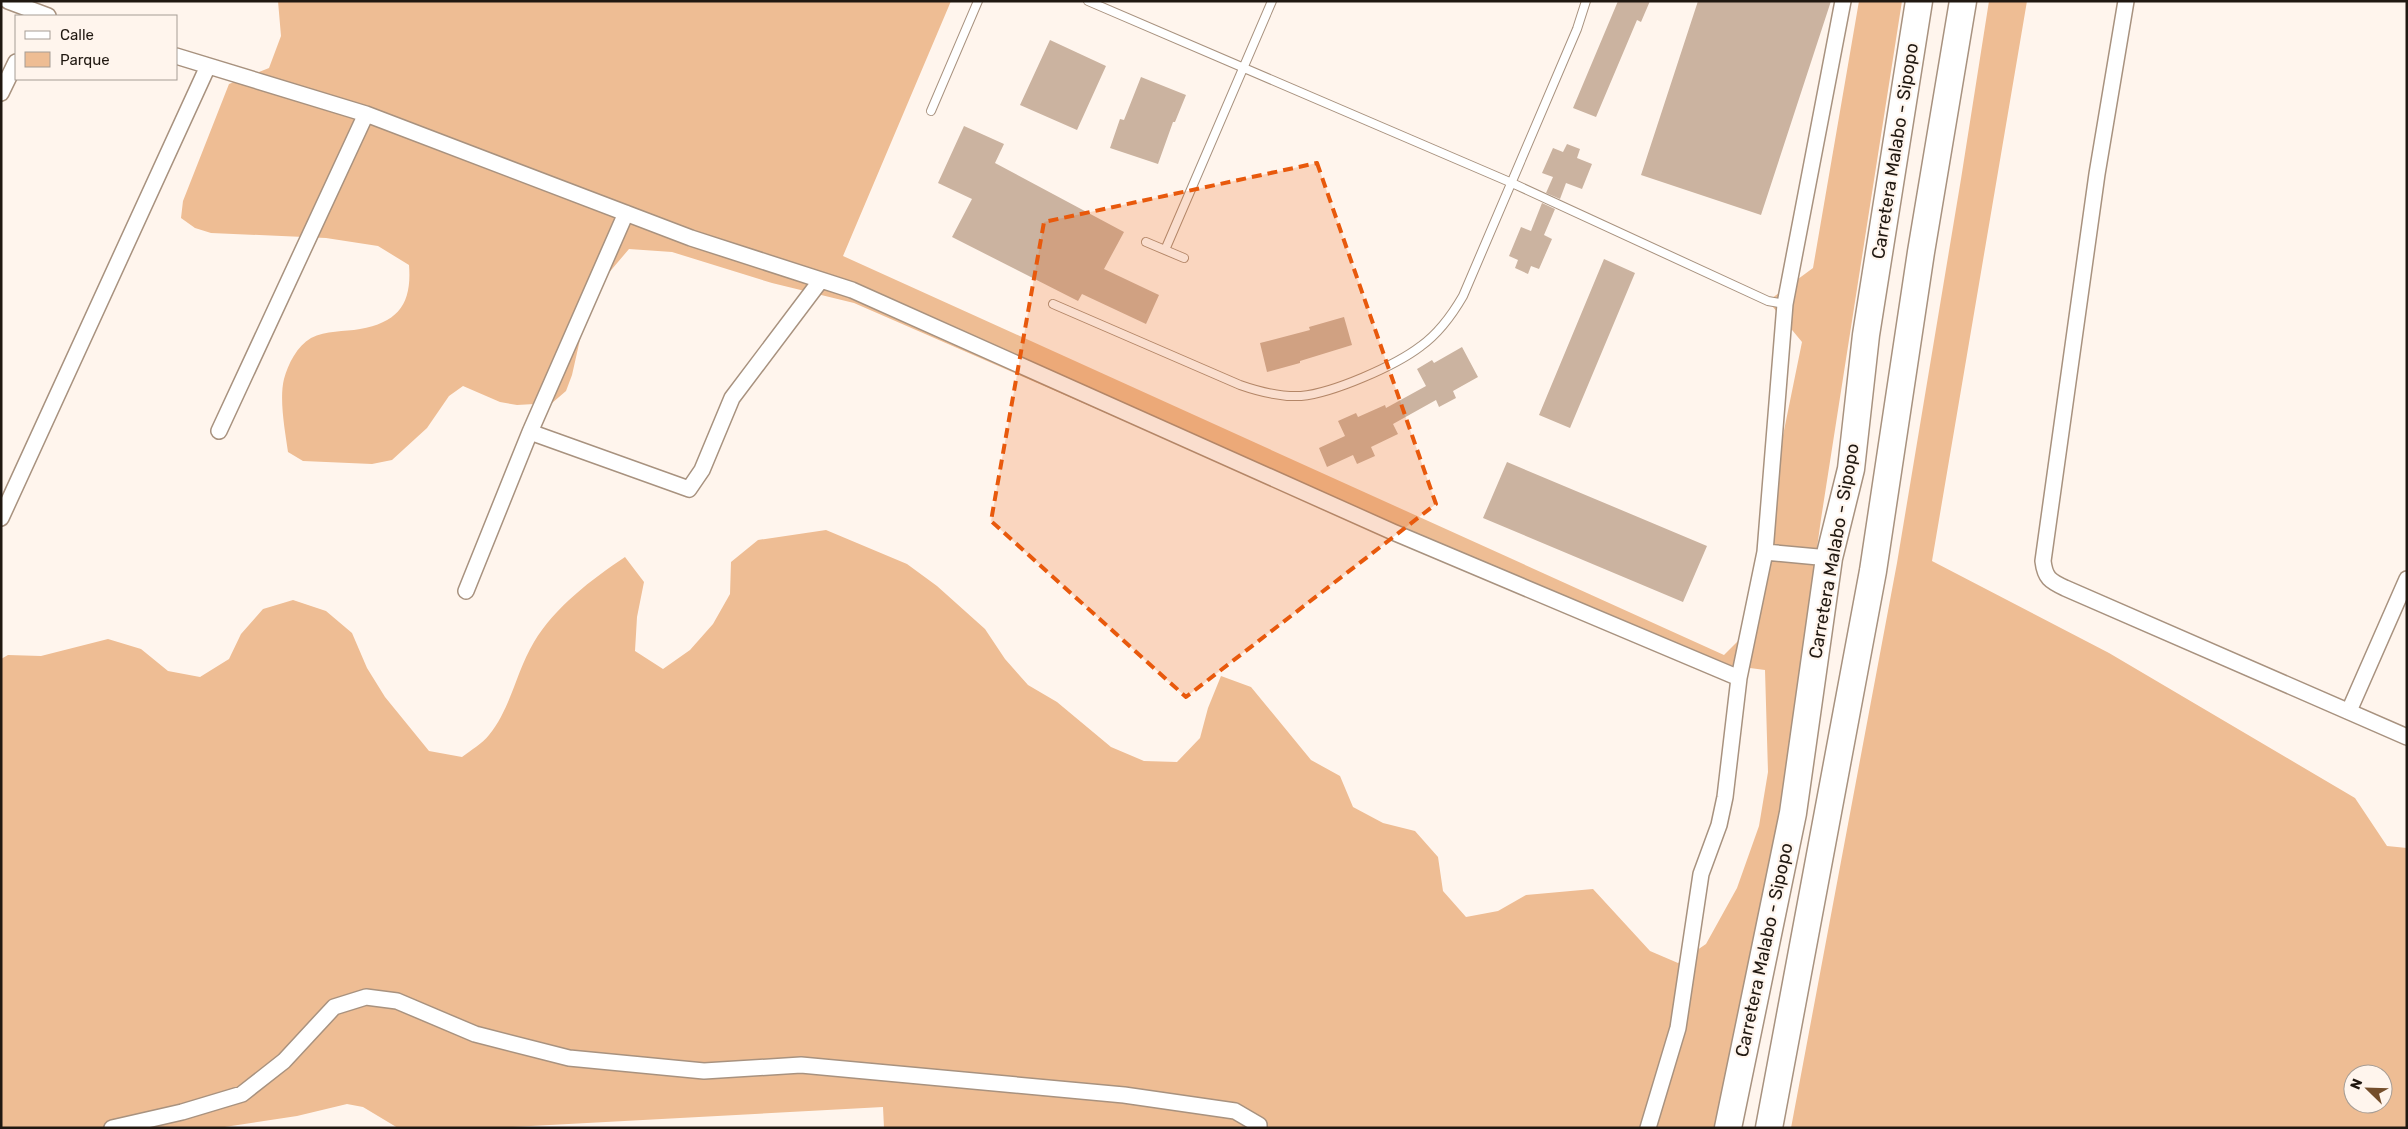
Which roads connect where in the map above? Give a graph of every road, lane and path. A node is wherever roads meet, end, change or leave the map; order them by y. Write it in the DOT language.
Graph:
graph roads {
  1 [pos="8,1"];
  2 [pos="978,1"];
  3 [pos="1088,1"];
  4 [pos="1272,1"];
  5 [pos="1586,1"];
  6 [pos="1843,1"];
  7 [pos="1919,1"];
  8 [pos="1963,1"];
  9 [pos="2126,1"];
  10 [pos="42,15"];
  11 [pos="178,57"];
  12 [pos="15,64"];
  13 [pos="208,66"];
  14 [pos="1243,68"];
  15 [pos="1,93"];
  16 [pos="931,110"];
  17 [pos="366,114"];
  18 [pos="1512,183"];
  19 [pos="626,213"];
  20 [pos="1146,242"];
  21 [pos="1165,250"];
  22 [pos="1184,258"];
  23 [pos="821,280"];
  24 [pos="1053,304"];
  25 [pos="1784,304"];
  26 [pos="219,431"];
  27 [pos="530,432"];
  28 [pos="1,518"];
  29 [pos="1765,552"];
  30 [pos="1830,558"];
  31 [pos="2407,579"];
  32 [pos="466,591"];
  33 [pos="1739,678"];
  34 [pos="2349,712"];
  35 [pos="2407,737"];
  36 [pos="112,1128"];
  37 [pos="1259,1128"];
  38 [pos="1648,1128"];
  39 [pos="1728,1128"];
  40 [pos="1769,1128"];
  1 -- 10 [label="street"];
  2 -- 16 [label="lane"];
  3 -- 14 [label="lane"];
  4 -- 14 [label="lane"];
  5 -- 18 [label="lane"];
  6 -- 25 [label="street"];
  7 -- 30 [label="highway, Carretera Malabo - Sipopo"];
  8 -- 40 [label="highway, Carretera Malabo - Sipopo"];
  9 -- 34 [label="street"];
  11 -- 13 [label="street"];
  12 -- 15 [label="street"];
  13 -- 17 [label="street"];
  13 -- 28 [label="street"];
  14 -- 18 [label="lane"];
  14 -- 21 [label="lane"];
  17 -- 19 [label="street"];
  17 -- 26 [label="street"];
  18 -- 24 [label="lane"];
  18 -- 25 [label="lane"];
  19 -- 23 [label="street"];
  19 -- 27 [label="street"];
  20 -- 21 [label="lane"];
  21 -- 22 [label="lane"];
  23 -- 27 [label="street"];
  23 -- 33 [label="street"];
  25 -- 29 [label="street"];
  27 -- 32 [label="street"];
  29 -- 30 [label="street"];
  29 -- 33 [label="street"];
  30 -- 39 [label="highway, Carretera Malabo - Sipopo"];
  31 -- 34 [label="street"];
  33 -- 38 [label="street"];
  34 -- 35 [label="street"];
  36 -- 37 [label="street"];
}
